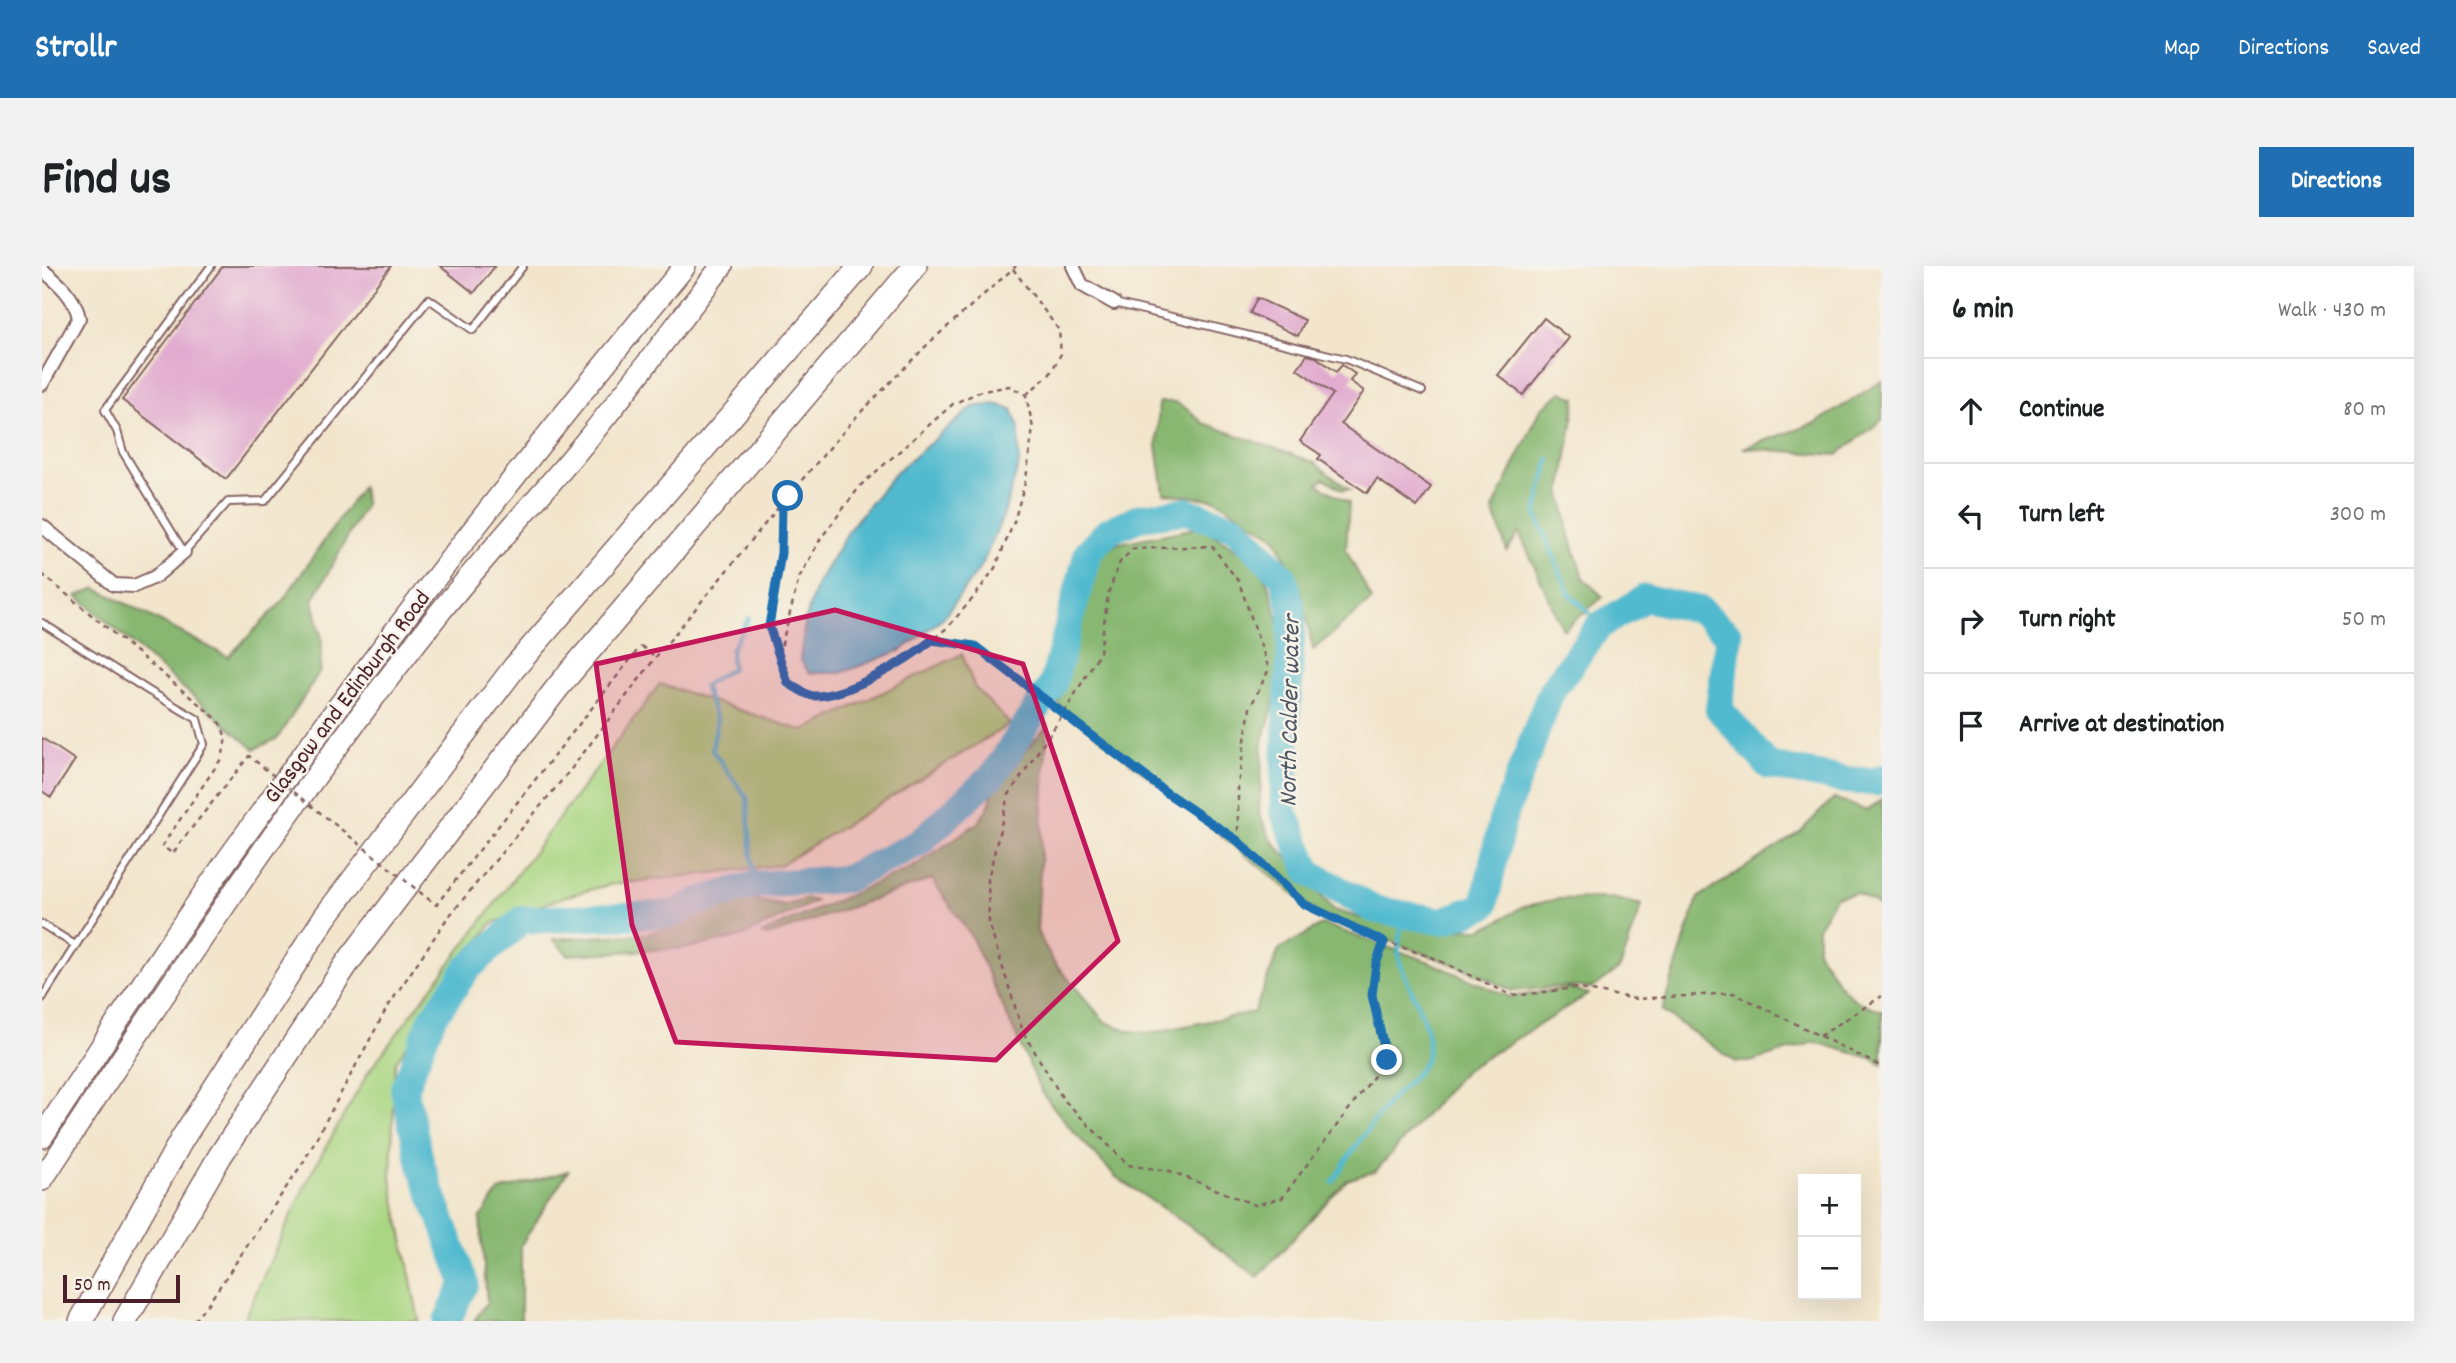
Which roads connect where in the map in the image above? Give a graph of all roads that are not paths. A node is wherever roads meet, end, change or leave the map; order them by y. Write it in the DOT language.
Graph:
graph roads {
  1 [pos="211,266"];
  2 [pos="523,266"];
  3 [pos="685,266"];
  4 [pos="722,266"];
  5 [pos="861,266"];
  6 [pos="915,266"];
  7 [pos="1073,266"];
  8 [pos="42,270"];
  9 [pos="1114,303"];
  10 [pos="42,384"];
  11 [pos="1422,391"];
  12 [pos="42,526"];
  13 [pos="184,552"];
  14 [pos="42,623"];
  15 [pos="42,924"];
  16 [pos="75,945"];
  17 [pos="134,997"];
  18 [pos="42,998"];
  19 [pos="42,1129"];
  20 [pos="42,1137"];
  21 [pos="42,1180"];
  22 [pos="81,1321"];
  23 [pos="125,1321"];
  1 -- 13 [label="lane"];
  2 -- 13 [label="lane"];
  3 -- 17 [label="highway, Glasgow and Edinburgh Road"];
  4 -- 21 [label="highway, Glasgow and Edinburgh Road"];
  5 -- 22 [label="highway"];
  6 -- 23 [label="highway"];
  7 -- 9 [label="street"];
  8 -- 10 [label="street"];
  9 -- 11 [label="lane"];
  12 -- 13 [label="street"];
  14 -- 16 [label="lane"];
  15 -- 16 [label="lane"];
  16 -- 18 [label="lane"];
  17 -- 19 [label="highway"];
  17 -- 20 [label="highway, Glasgow and Edinburgh Road"];
}
